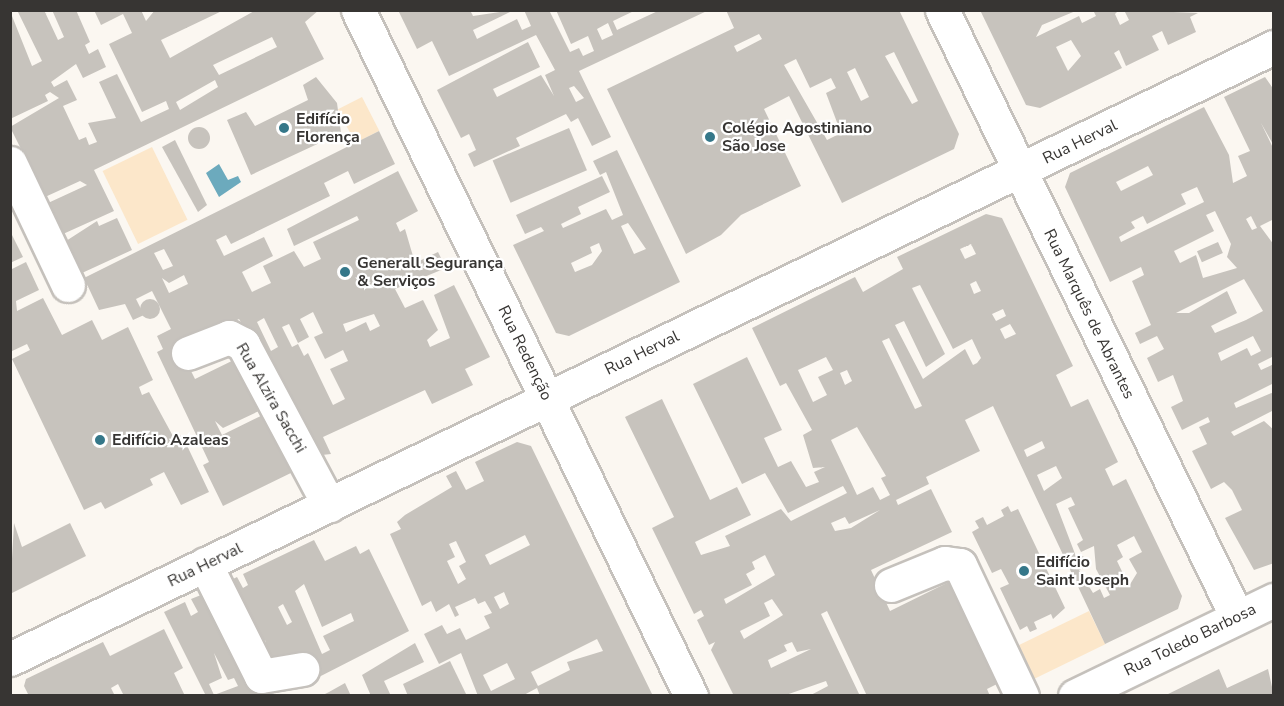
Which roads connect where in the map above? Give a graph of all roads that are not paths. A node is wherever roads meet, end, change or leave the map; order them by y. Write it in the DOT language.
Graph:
graph roads {
  1 [pos="358,10"];
  2 [pos="942,10"];
  3 [pos="1274,47"];
  4 [pos="10,163"];
  5 [pos="1020,171"];
  6 [pos="68,285"];
  7 [pos="188,353"];
  8 [pos="547,399"];
  9 [pos="329,505"];
  10 [pos="205,564"];
  11 [pos="891,585"];
  12 [pos="1274,600"];
  13 [pos="1236,617"];
  14 [pos="10,659"];
  15 [pos="302,669"];
  16 [pos="691,696"];
  17 [pos="1022,696"];
  18 [pos="1075,696"];
  1 -- 8 [label="street, Rua Redenção"];
  2 -- 5 [label="street, Rua Marquês de Abrantes"];
  3 -- 5 [label="street, Rua Herval"];
  4 -- 6 [label="street"];
  5 -- 8 [label="street, Rua Herval"];
  5 -- 13 [label="street, Rua Marquês de Abrantes"];
  7 -- 9 [label="street, Rua Alzira Sacchi"];
  8 -- 9 [label="street, Rua Herval"];
  8 -- 16 [label="street, Rua Redenção"];
  9 -- 10 [label="street, Rua Herval"];
  10 -- 14 [label="street, Rua Herval"];
  10 -- 15 [label="street"];
  11 -- 17 [label="street"];
  12 -- 13 [label="street, Rua Toledo Barbosa"];
  13 -- 18 [label="street, Rua Toledo Barbosa"];
}
